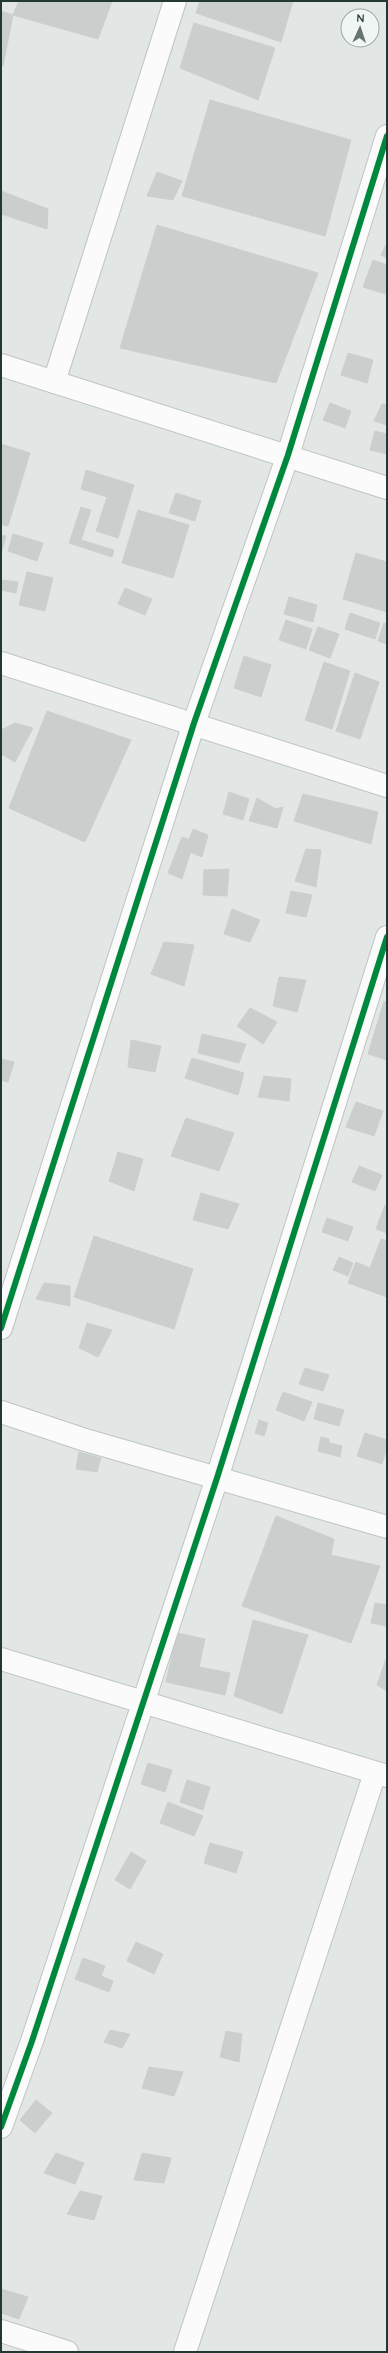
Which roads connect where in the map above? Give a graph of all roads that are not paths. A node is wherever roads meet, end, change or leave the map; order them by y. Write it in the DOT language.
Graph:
graph roads {
  1 [pos="175,1"];
  2 [pos="387,136"];
  3 [pos="1,365"];
  4 [pos="54,382"];
  5 [pos="288,455"];
  6 [pos="387,488"];
  7 [pos="1,663"];
  8 [pos="194,723"];
  9 [pos="387,786"];
  10 [pos="387,937"];
  11 [pos="1,1328"];
  12 [pos="1,1412"];
  13 [pos="217,1478"];
  14 [pos="387,1527"];
  15 [pos="1,1659"];
  16 [pos="142,1702"];
  17 [pos="381,1775"];
  18 [pos="1,2127"];
  19 [pos="1,2331"];
  20 [pos="68,2352"];
  21 [pos="185,2352"];
  1 -- 4 [label="street"];
  2 -- 5 [label="street"];
  3 -- 4 [label="street"];
  4 -- 5 [label="street"];
  5 -- 6 [label="street"];
  5 -- 8 [label="street"];
  7 -- 8 [label="street"];
  8 -- 9 [label="street"];
  8 -- 11 [label="street"];
  10 -- 13 [label="street"];
  12 -- 13 [label="street"];
  13 -- 14 [label="street"];
  13 -- 16 [label="street"];
  15 -- 16 [label="street"];
  16 -- 17 [label="street"];
  16 -- 18 [label="street"];
  17 -- 21 [label="street"];
  19 -- 20 [label="street"];
}
